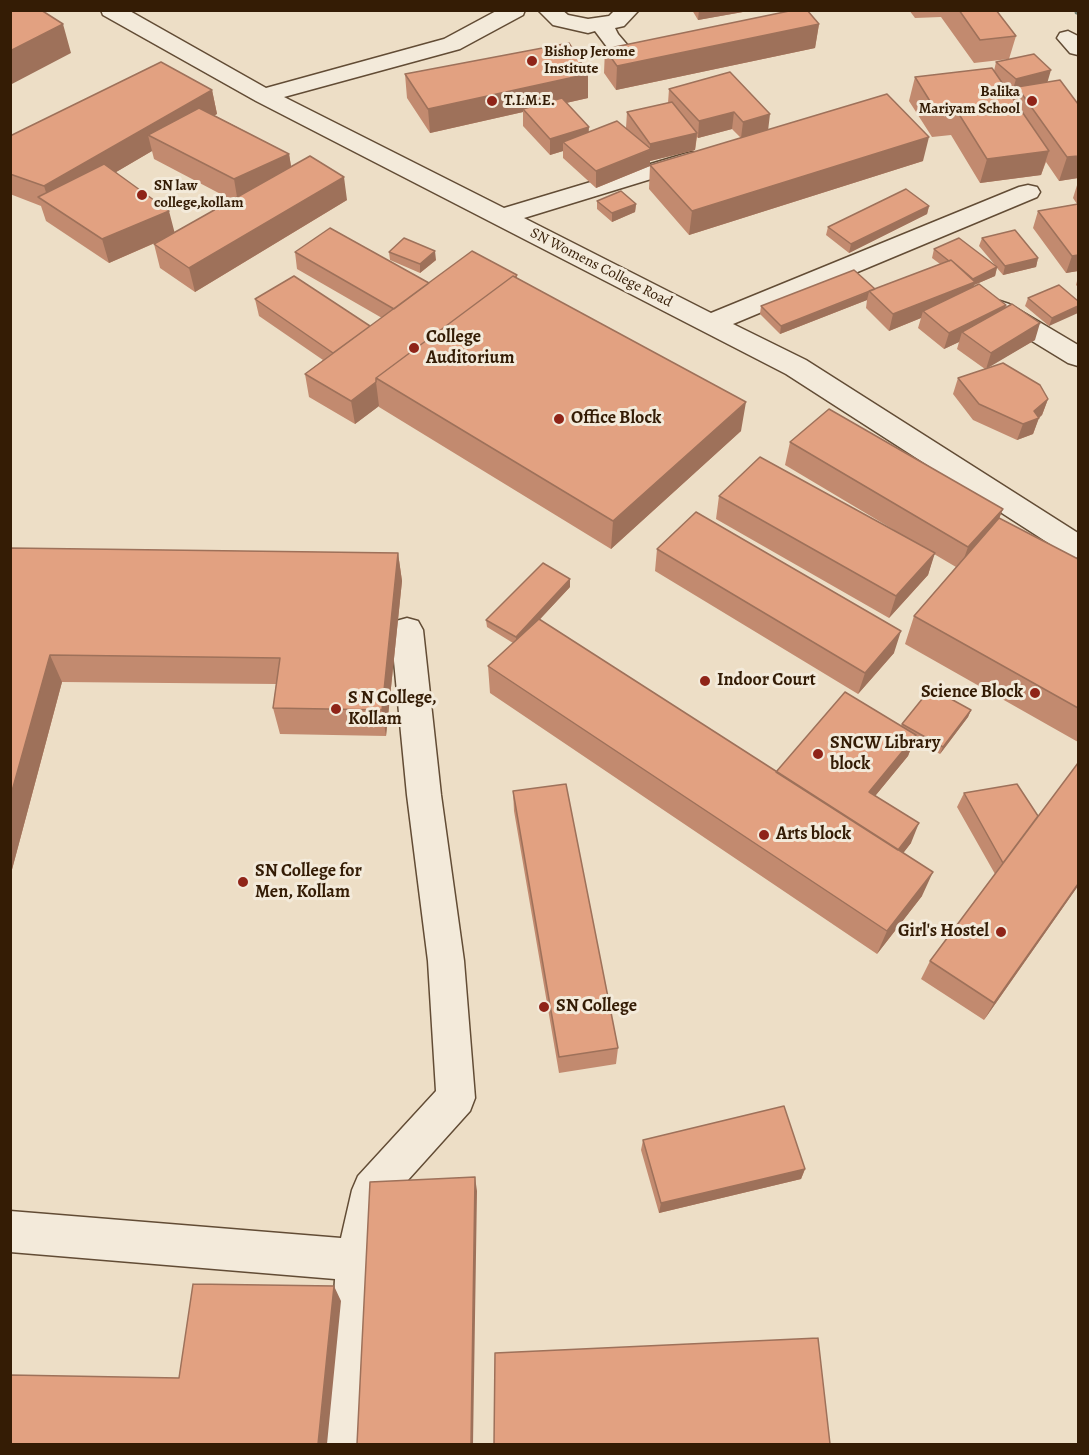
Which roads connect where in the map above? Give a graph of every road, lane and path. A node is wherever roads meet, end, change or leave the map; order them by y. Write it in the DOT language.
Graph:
graph roads {
  1 [pos="111,10"];
  2 [pos="515,10"];
  3 [pos="548,10"];
  4 [pos="629,10"];
  5 [pos="603,25"];
  6 [pos="676,53"];
  7 [pos="264,96"];
  8 [pos="718,151"];
  9 [pos="1028,192"];
  10 [pos="502,217"];
  11 [pos="976,295"];
  12 [pos="710,323"];
  13 [pos="1078,357"];
  14 [pos="1078,547"];
  15 [pos="407,630"];
  16 [pos="10,1231"];
  17 [pos="357,1260"];
  18 [pos="348,1444"];
  1 -- 7 [label="street, SN Womens College Road"];
  2 -- 7 [label="street"];
  3 -- 5 [label="street"];
  4 -- 5 [label="street"];
  5 -- 6 [label="street"];
  7 -- 10 [label="street, SN Womens College Road"];
  8 -- 10 [label="street"];
  9 -- 12 [label="street"];
  10 -- 12 [label="street, SN Womens College Road"];
  11 -- 13 [label="street"];
  12 -- 14 [label="street, SN Womens College Road"];
  15 -- 17 [label="street"];
  16 -- 17 [label="street"];
  17 -- 18 [label="street"];
}
